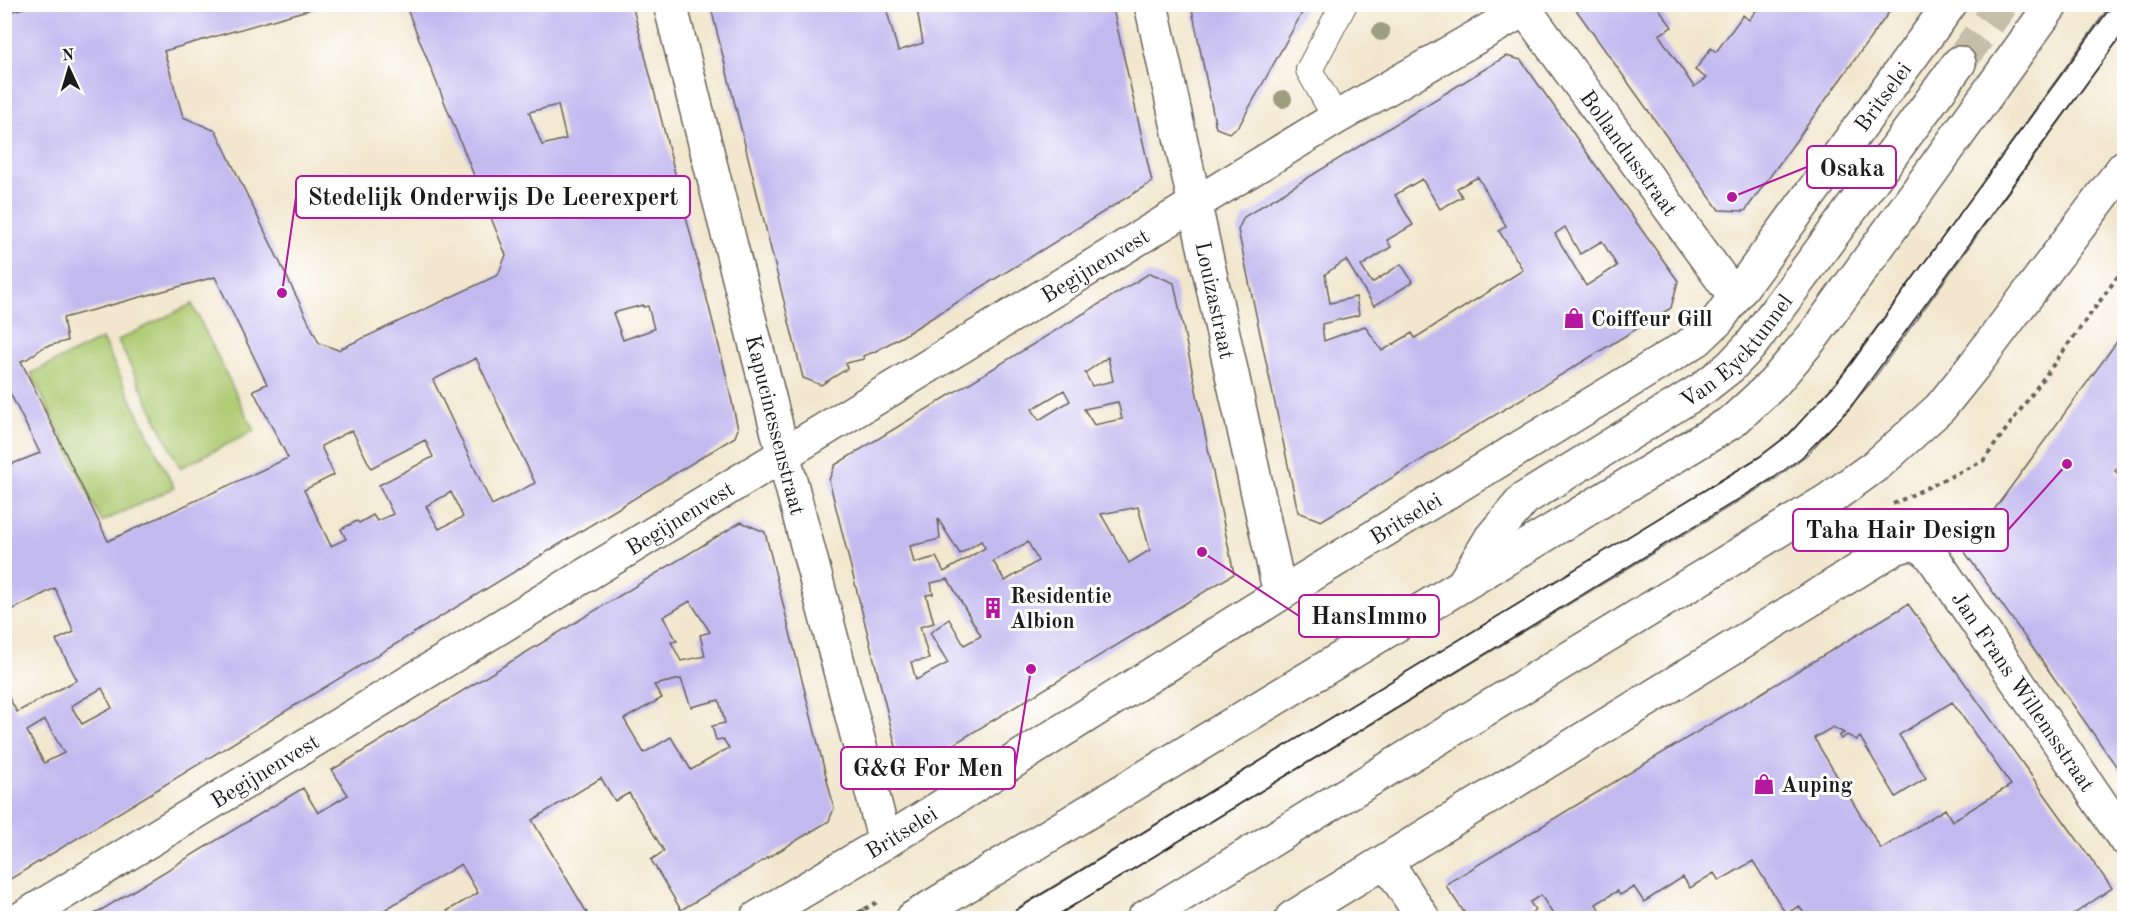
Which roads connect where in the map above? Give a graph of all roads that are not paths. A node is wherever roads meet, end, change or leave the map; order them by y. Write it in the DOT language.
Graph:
graph roads {
  1 [pos="670,4"];
  2 [pos="1151,4"];
  3 [pos="1344,4"];
  4 [pos="1950,4"];
  5 [pos="2052,4"];
  6 [pos="1523,7"];
  7 [pos="2124,10"];
  8 [pos="1959,63"];
  9 [pos="1336,118"];
  10 [pos="2124,167"];
  11 [pos="1195,205"];
  12 [pos="1734,296"];
  13 [pos="783,453"];
  14 [pos="1463,585"];
  15 [pos="1280,594"];
  16 [pos="2124,838"];
  17 [pos="885,842"];
  18 [pos="1386,861"];
  19 [pos="22,918"];
  20 [pos="757,918"];
  21 [pos="913,918"];
  22 [pos="1027,918"];
  23 [pos="1143,918"];
  24 [pos="1292,918"];
  25 [pos="1424,918"];
  1 -- 13 [label="street, Kapucinessenstraat"];
  2 -- 11 [label="street, Louizastraat"];
  3 -- 9 [label="lane"];
  4 -- 12 [label="street, Britselei"];
  5 -- 14 [label="street"];
  6 -- 9 [label="street, Begijnenvest"];
  6 -- 12 [label="street, Bollandusstraat"];
  7 -- 22 [label="lane"];
  8 -- 14 [label="street, Van Eycktunnel"];
  9 -- 11 [label="street, Begijnenvest"];
  10 -- 23 [label="street"];
  11 -- 13 [label="street, Begijnenvest"];
  11 -- 15 [label="street, Louizastraat"];
  12 -- 15 [label="street, Britselei"];
  13 -- 17 [label="street, Kapucinessenstraat"];
  13 -- 19 [label="street, Begijnenvest"];
  14 -- 21 [label="street"];
  15 -- 17 [label="street, Britselei"];
  16 -- 18 [label="street, Jan Frans Willemsstraat"];
  17 -- 20 [label="street, Britselei"];
  18 -- 24 [label="street"];
  18 -- 25 [label="street"];
}
